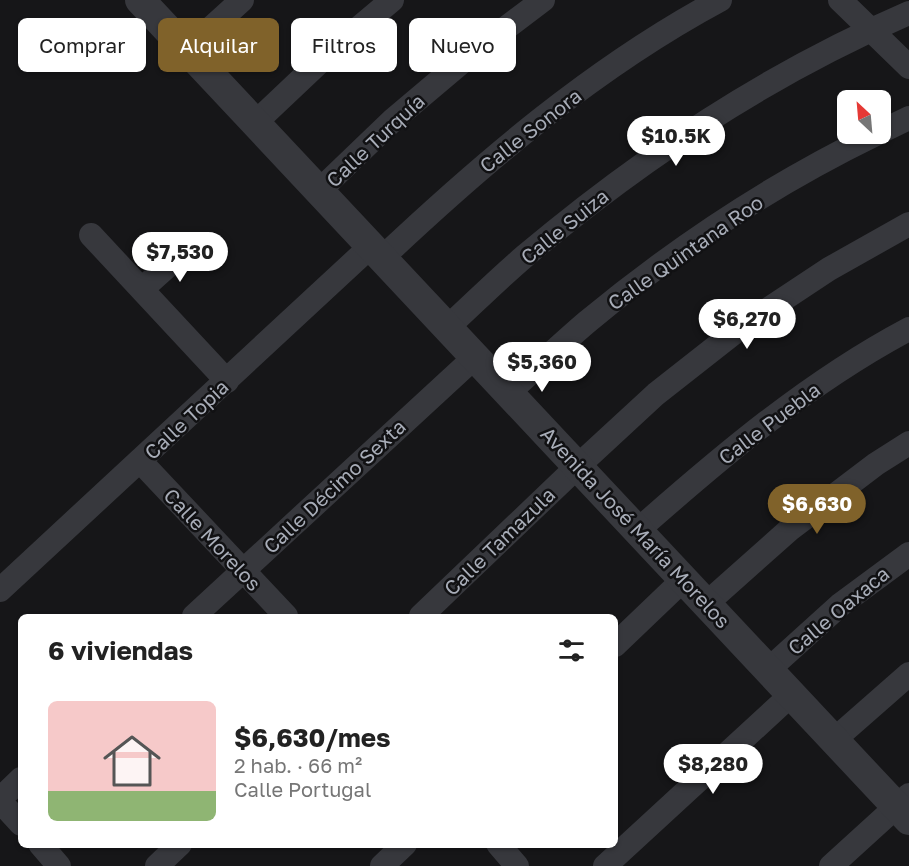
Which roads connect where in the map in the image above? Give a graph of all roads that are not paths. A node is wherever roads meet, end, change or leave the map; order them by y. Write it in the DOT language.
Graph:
graph roads {
  1 [pos="140,0"];
  2 [pos="242,0"];
  3 [pos="392,0"];
  4 [pos="543,0"];
  5 [pos="720,0"];
  6 [pos="840,0"];
  7 [pos="909,13"];
  8 [pos="222,18"];
  9 [pos="158,19"];
  10 [pos="871,30"];
  11 [pos="909,68"];
  12 [pos="207,72"];
  13 [pos="909,118"];
  14 [pos="255,123"];
  15 [pos="891,127"];
  16 [pos="855,144"];
  17 [pos="320,191"];
  18 [pos="909,224"];
  19 [pos="91,235"];
  20 [pos="190,245"];
  21 [pos="377,252"];
  22 [pos="142,290"];
  23 [pos="448,327"];
  24 [pos="909,329"];
  25 [pos="475,357"];
  26 [pos="227,381"];
  27 [pos="508,392"];
  28 [pos="909,444"];
  29 [pos="141,462"];
  30 [pos="578,466"];
  31 [pos="638,530"];
  32 [pos="909,554"];
  33 [pos="243,571"];
  34 [pos="684,579"];
  35 [pos="0,590"];
  36 [pos="707,603"];
  37 [pos="196,614"];
  38 [pos="284,614"];
  39 [pos="423,614"];
  40 [pos="618,642"];
  41 [pos="769,669"];
  42 [pos="909,674"];
  43 [pos="792,694"];
  44 [pos="835,739"];
  45 [pos="18,782"];
  46 [pos="0,800"];
  47 [pos="905,807"];
  48 [pos="18,821"];
  49 [pos="43,848"];
  50 [pos="176,848"];
  51 [pos="401,848"];
  52 [pos="501,848"];
  53 [pos="59,866"];
  54 [pos="157,866"];
  55 [pos="382,866"];
  56 [pos="517,866"];
  57 [pos="605,866"];
  58 [pos="831,866"];
  1 -- 9 [label="street, Avenida José María Morelos"];
  2 -- 8 [label="street"];
  3 -- 14 [label="street"];
  4 -- 17 [label="street, Calle Turquía"];
  5 -- 21 [label="street, Calle Sonora"];
  6 -- 10 [label="street"];
  7 -- 10 [label="street, Calle Suiza"];
  10 -- 11 [label="street"];
  10 -- 23 [label="street, Calle Suiza"];
  12 -- 14 [label="street, Avenida José María Morelos"];
  13 -- 15 [label="street, Calle Quintana Roo"];
  14 -- 17 [label="street, Avenida José María Morelos"];
  16 -- 27 [label="street, Calle Quintana Roo"];
  17 -- 21 [label="street, Avenida José María Morelos"];
  18 -- 30 [label="street, Calle Tamazula"];
  19 -- 22 [label="street"];
  20 -- 22 [label="street"];
  21 -- 23 [label="street, Avenida José María Morelos"];
  21 -- 26 [label="street, Calle Topia"];
  22 -- 26 [label="street"];
  23 -- 25 [label="street, Avenida José María Morelos"];
  24 -- 31 [label="street, Calle Puebla"];
  25 -- 27 [label="street, Avenida José María Morelos"];
  25 -- 33 [label="street, Calle Décimo Sexta"];
  26 -- 29 [label="street, Calle Topia"];
  27 -- 30 [label="street, Avenida José María Morelos"];
  28 -- 36 [label="street"];
  29 -- 33 [label="street, Calle Morelos"];
  29 -- 35 [label="street, Calle Topia"];
  30 -- 31 [label="street, Avenida José María Morelos"];
  30 -- 39 [label="street, Calle Tamazula"];
  31 -- 34 [label="street, Avenida José María Morelos"];
  32 -- 41 [label="street, Calle Oaxaca"];
  33 -- 37 [label="street, Calle Décimo Sexta"];
  33 -- 38 [label="street, Calle Morelos"];
  34 -- 36 [label="street, Avenida José María Morelos"];
  34 -- 40 [label="street"];
  36 -- 41 [label="street, Avenida José María Morelos"];
  41 -- 43 [label="street, Avenida José María Morelos"];
  42 -- 44 [label="street"];
  43 -- 44 [label="street, Avenida José María Morelos"];
  43 -- 57 [label="street"];
  44 -- 47 [label="street, Avenida José María Morelos"];
  45 -- 46 [label="street"];
  46 -- 48 [label="street"];
  47 -- 58 [label="street"];
  49 -- 53 [label="street"];
  50 -- 54 [label="street"];
  51 -- 55 [label="street"];
  52 -- 56 [label="street"];
}
